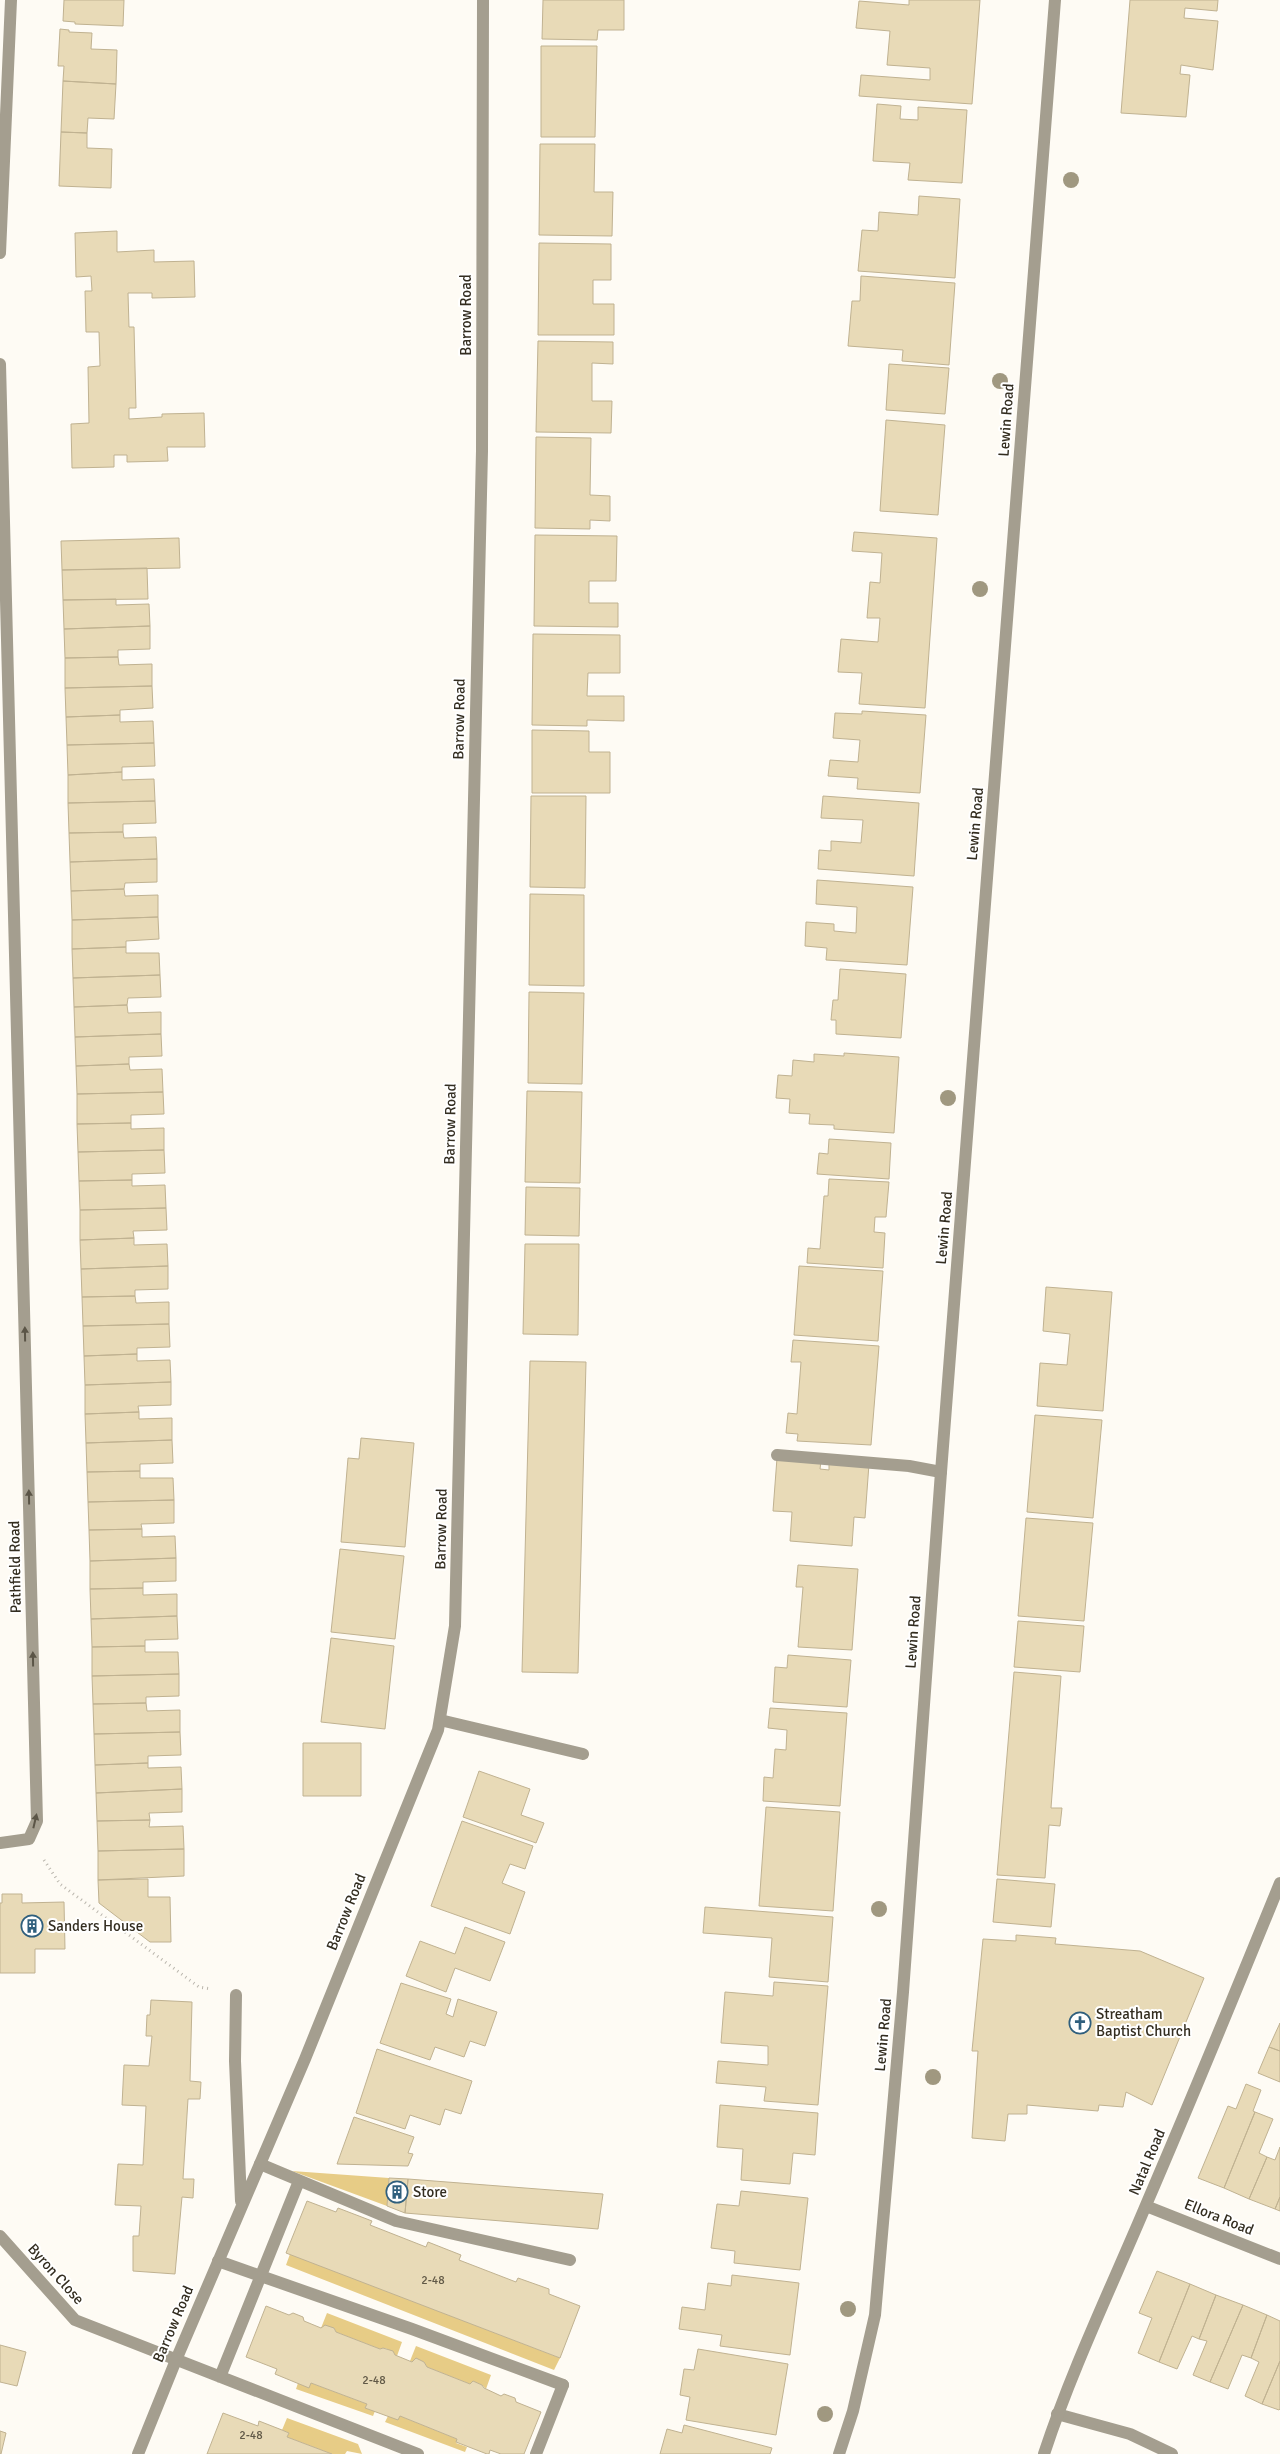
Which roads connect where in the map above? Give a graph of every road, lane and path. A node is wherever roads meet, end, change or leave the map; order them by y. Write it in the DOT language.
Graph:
graph roads {
  1 [pos="11,0"];
  2 [pos="483,0"];
  3 [pos="1055,0"];
  4 [pos="0,254"];
  5 [pos="0,364"];
  6 [pos="777,1455"];
  7 [pos="941,1472"];
  8 [pos="440,1720"];
  9 [pos="583,1754"];
  10 [pos="29,1839"];
  11 [pos="0,1843"];
  12 [pos="1280,1883"];
  13 [pos="219,1991"];
  14 [pos="236,1995"];
  15 [pos="260,2164"];
  16 [pos="299,2180"];
  17 [pos="1146,2206"];
  18 [pos="240,2208"];
  19 [pos="0,2236"];
  20 [pos="1280,2259"];
  21 [pos="570,2260"];
  22 [pos="218,2261"];
  23 [pos="261,2276"];
  24 [pos="176,2360"];
  25 [pos="220,2377"];
  26 [pos="1057,2414"];
  27 [pos="138,2454"];
  28 [pos="418,2454"];
  29 [pos="536,2454"];
  30 [pos="839,2454"];
  31 [pos="1044,2454"];
  32 [pos="1172,2454"];
  1 -- 4 [label="street"];
  2 -- 8 [label="street, Barrow Road"];
  3 -- 7 [label="street, Lewin Road"];
  10 -- 5 [label="street, Pathfield Road, one-way"];
  6 -- 7 [label="street"];
  7 -- 30 [label="street, Lewin Road"];
  8 -- 9 [label="street"];
  8 -- 15 [label="street, Barrow Road"];
  10 -- 11 [label="street"];
  10 -- 13 [label="path"];
  12 -- 17 [label="street, Natal Road"];
  14 -- 18 [label="street, Barrow Road"];
  15 -- 16 [label="street"];
  15 -- 18 [label="street, Barrow Road"];
  16 -- 21 [label="street"];
  16 -- 23 [label="street"];
  17 -- 20 [label="street, Ellora Road"];
  17 -- 26 [label="street, Natal Road"];
  18 -- 22 [label="street, Barrow Road"];
  19 -- 24 [label="street, Byron Close"];
  22 -- 23 [label="street"];
  22 -- 24 [label="street, Barrow Road"];
  23 -- 25 [label="street"];
  23 -- 29 [label="street"];
  24 -- 25 [label="street, Byron Close"];
  24 -- 27 [label="street, Barrow Road"];
  25 -- 28 [label="street, Byron Close"];
  26 -- 31 [label="street, Natal Road"];
  26 -- 32 [label="street"];
}
